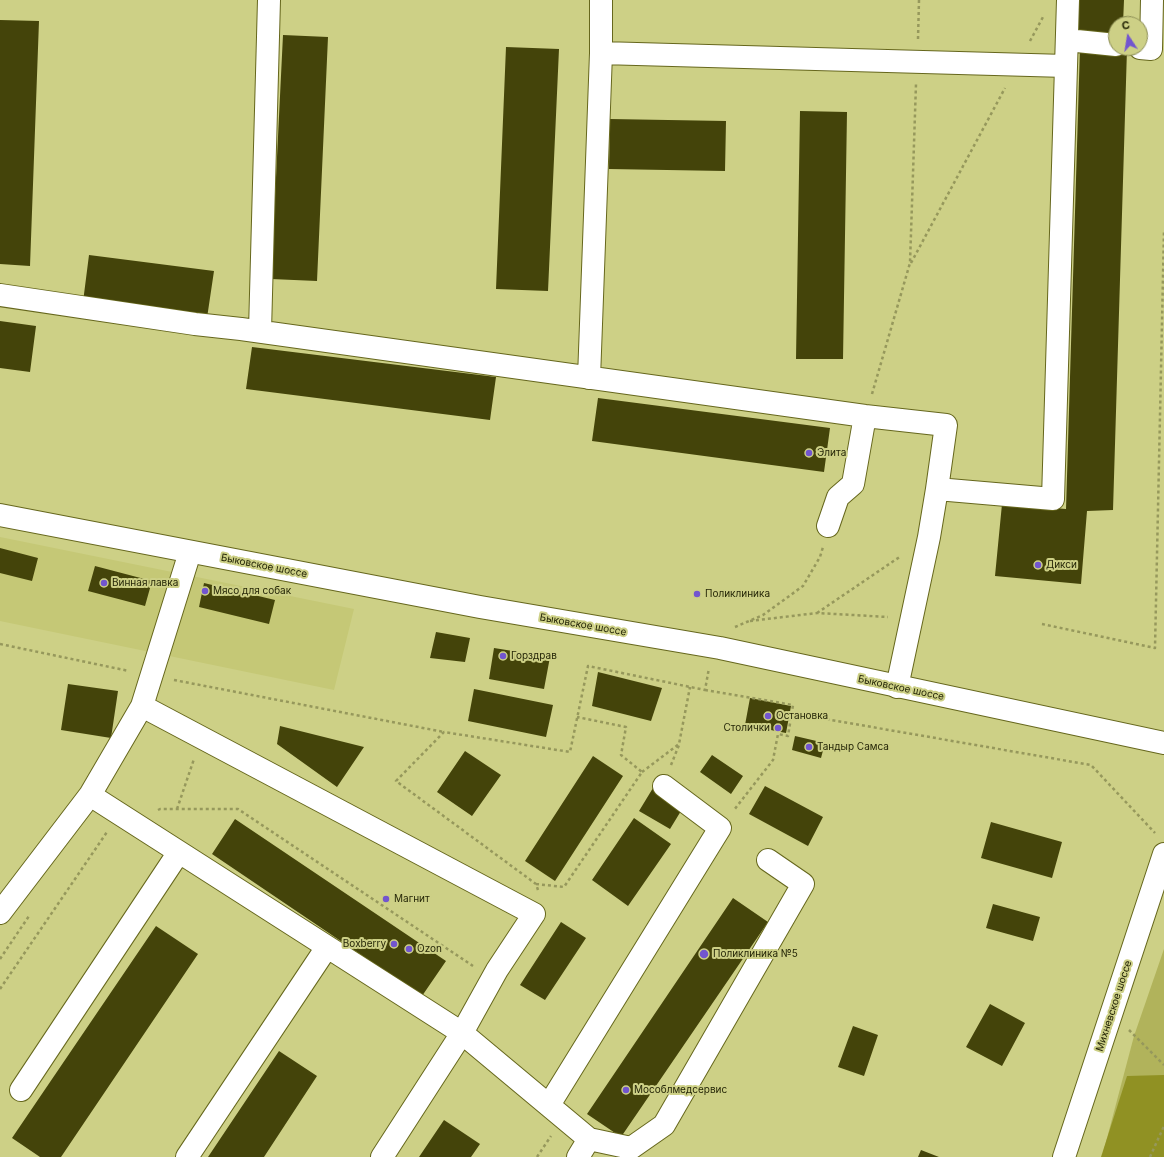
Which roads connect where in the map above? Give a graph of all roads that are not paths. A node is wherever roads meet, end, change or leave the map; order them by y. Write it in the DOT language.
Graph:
graph roads {
  1 [pos="268,0"];
  2 [pos="601,0"];
  3 [pos="1068,0"];
  4 [pos="1152,0"];
  5 [pos="1067,40"];
  6 [pos="1108,44"];
  7 [pos="1148,49"];
  8 [pos="601,53"];
  9 [pos="1066,66"];
  10 [pos="0,295"];
  11 [pos="260,331"];
  12 [pos="588,378"];
  13 [pos="865,416"];
  14 [pos="937,489"];
  15 [pos="0,515"];
  16 [pos="828,526"];
  17 [pos="190,552"];
  18 [pos="897,687"];
  19 [pos="142,706"];
  20 [pos="1164,743"];
  21 [pos="664,786"];
  22 [pos="90,795"];
  23 [pos="1161,846"];
  24 [pos="179,852"];
  25 [pos="768,860"];
  26 [pos="0,913"];
  27 [pos="327,947"];
  28 [pos="462,1033"];
  29 [pos="20,1090"];
  30 [pos="549,1105"];
  31 [pos="584,1148"];
  32 [pos="187,1157"];
  33 [pos="382,1157"];
  34 [pos="1064,1157"];
  1 -- 11 [label="main road"];
  2 -- 8 [label="main road"];
  3 -- 5 [label="main road"];
  4 -- 7 [label="main road"];
  5 -- 6 [label="main road"];
  5 -- 9 [label="main road"];
  8 -- 9 [label="main road"];
  8 -- 12 [label="main road"];
  9 -- 14 [label="main road"];
  10 -- 11 [label="main road"];
  11 -- 12 [label="main road"];
  12 -- 13 [label="main road"];
  13 -- 14 [label="main road"];
  13 -- 16 [label="main road"];
  14 -- 18 [label="main road"];
  15 -- 17 [label="main road, Быковское шоссе"];
  17 -- 18 [label="main road, Быковское шоссе"];
  17 -- 19 [label="main road"];
  18 -- 20 [label="main road, Быковское шоссе"];
  19 -- 22 [label="main road"];
  19 -- 28 [label="main road"];
  21 -- 30 [label="main road"];
  22 -- 24 [label="main road"];
  22 -- 26 [label="main road"];
  23 -- 34 [label="main road, Михневское шоссе"];
  24 -- 27 [label="main road"];
  24 -- 29 [label="main road"];
  25 -- 31 [label="main road"];
  27 -- 28 [label="main road"];
  27 -- 32 [label="main road"];
  28 -- 30 [label="main road"];
  28 -- 33 [label="main road"];
  30 -- 31 [label="main road"];
}
